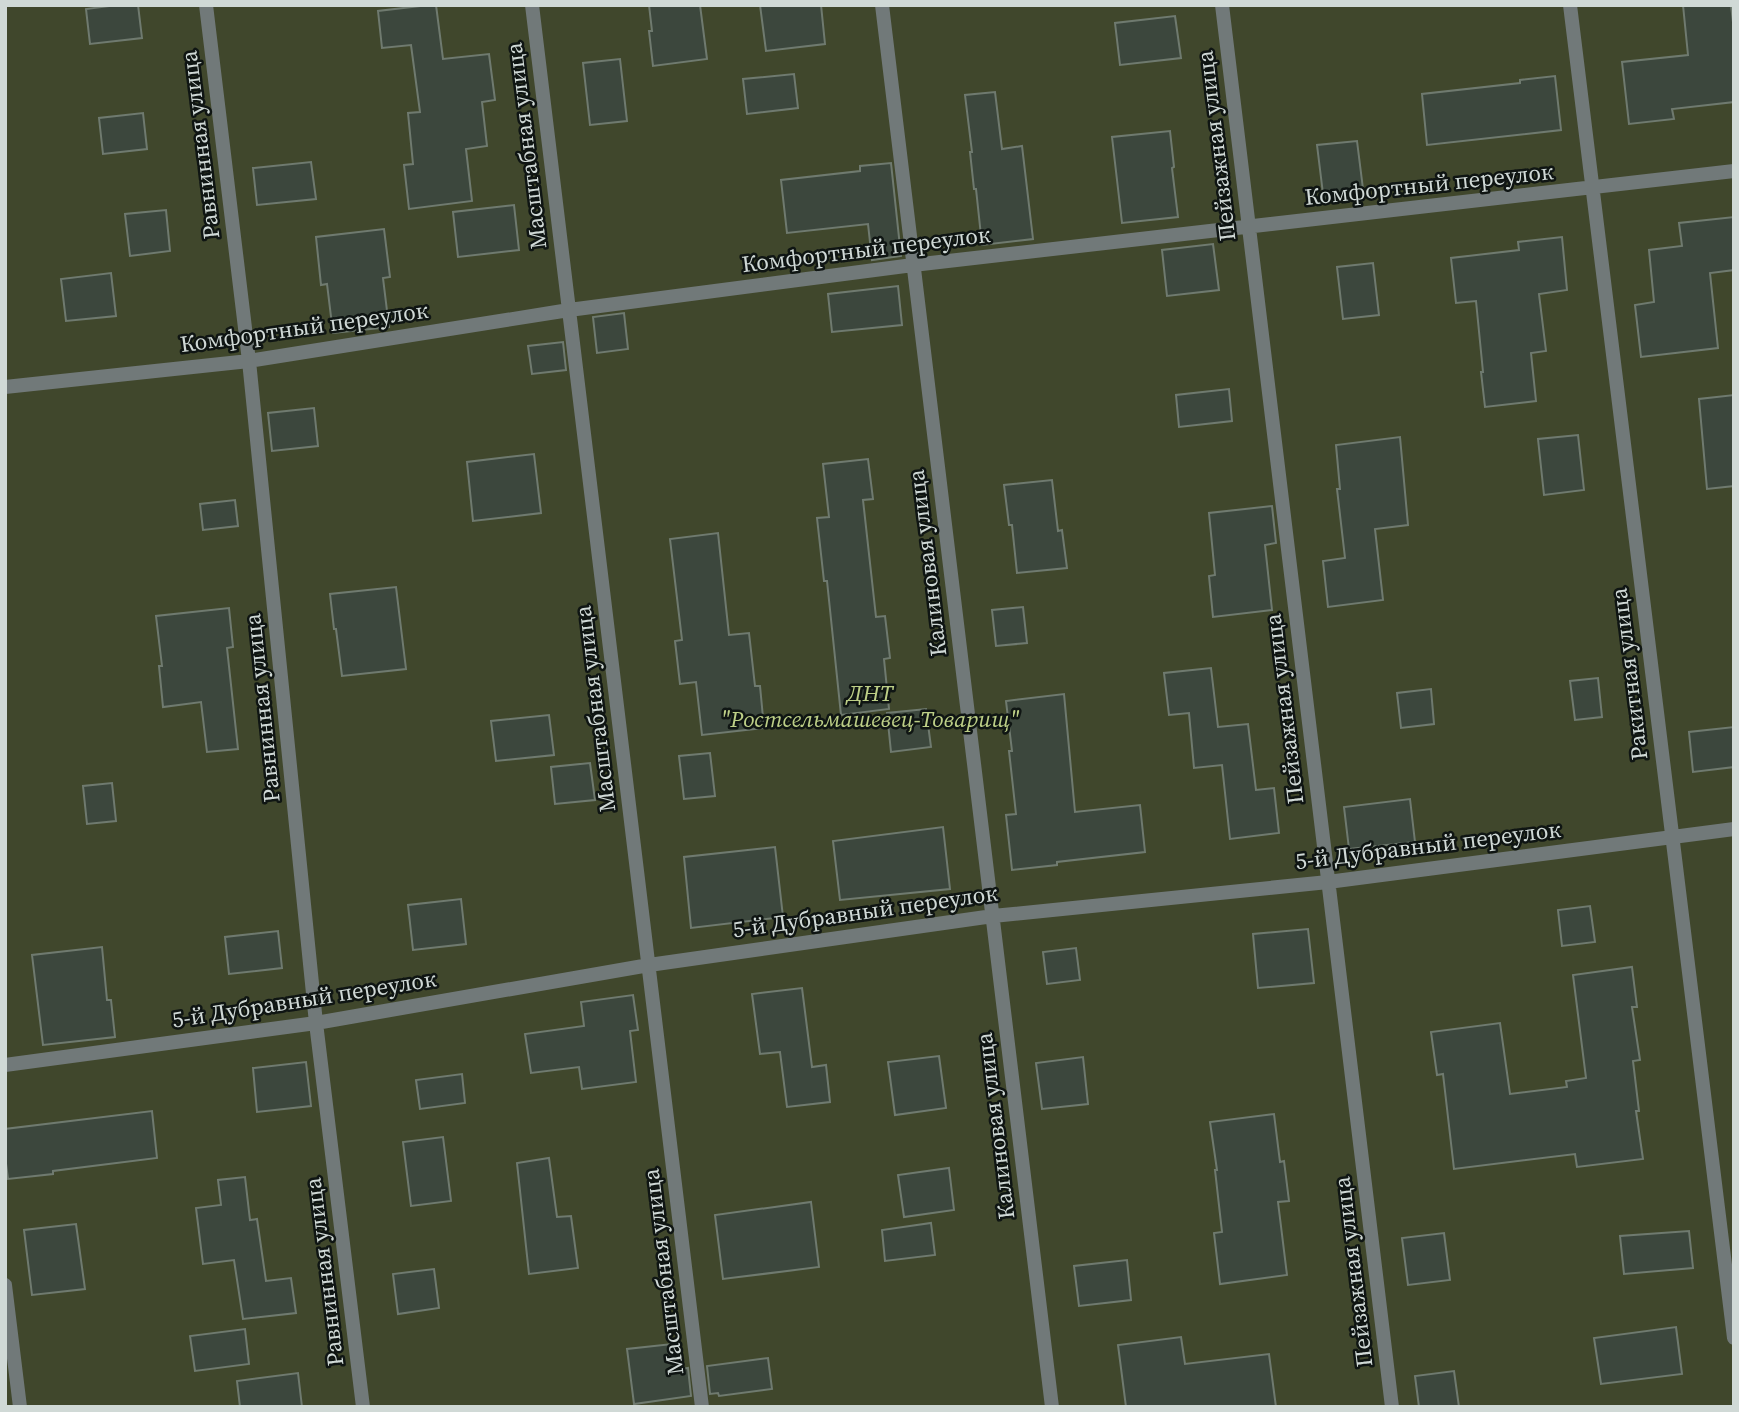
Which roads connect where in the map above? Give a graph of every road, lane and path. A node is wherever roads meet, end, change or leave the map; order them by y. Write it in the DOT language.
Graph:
graph roads {
  1 [pos="205,5"];
  2 [pos="532,5"];
  3 [pos="882,5"];
  4 [pos="1222,5"];
  5 [pos="1570,5"];
  6 [pos="1734,172"];
  7 [pos="1592,188"];
  8 [pos="1249,227"];
  9 [pos="913,265"];
  10 [pos="569,310"];
  11 [pos="249,360"];
  12 [pos="5,387"];
  13 [pos="1734,829"];
  14 [pos="1672,837"];
  15 [pos="1328,882"];
  16 [pos="993,916"];
  17 [pos="649,965"];
  18 [pos="316,1023"];
  19 [pos="5,1065"];
  20 [pos="5,1285"];
  21 [pos="1734,1338"];
  22 [pos="20,1407"];
  23 [pos="363,1407"];
  24 [pos="702,1407"];
  25 [pos="1052,1407"];
  26 [pos="1392,1407"];
  1 -- 11 [label="lane, Равнинная улица"];
  2 -- 10 [label="lane, Масштабная улица"];
  3 -- 9 [label="lane, Калиновая улица"];
  4 -- 8 [label="lane, Пейзажная улица"];
  5 -- 7 [label="lane, Ракитная улица"];
  6 -- 7 [label="lane, Комфортный переулок"];
  7 -- 8 [label="lane, Комфортный переулок"];
  7 -- 14 [label="lane, Ракитная улица"];
  8 -- 9 [label="lane, Комфортный переулок"];
  8 -- 15 [label="lane, Пейзажная улица"];
  9 -- 10 [label="lane, Комфортный переулок"];
  9 -- 16 [label="lane, Калиновая улица"];
  10 -- 11 [label="lane, Комфортный переулок"];
  10 -- 17 [label="lane, Масштабная улица"];
  11 -- 12 [label="lane, Комфортный переулок"];
  11 -- 18 [label="lane, Равнинная улица"];
  13 -- 14 [label="lane, 5-й Дубравный переулок"];
  14 -- 15 [label="lane, 5-й Дубравный переулок"];
  14 -- 21 [label="lane, Ракитная улица"];
  15 -- 16 [label="lane, 5-й Дубравный переулок"];
  15 -- 26 [label="lane, Пейзажная улица"];
  16 -- 17 [label="lane, 5-й Дубравный переулок"];
  16 -- 25 [label="lane, Калиновая улица"];
  17 -- 18 [label="lane, 5-й Дубравный переулок"];
  17 -- 24 [label="lane, Масштабная улица"];
  18 -- 19 [label="lane, 5-й Дубравный переулок"];
  18 -- 23 [label="lane, Равнинная улица"];
  20 -- 22 [label="lane"];
}
